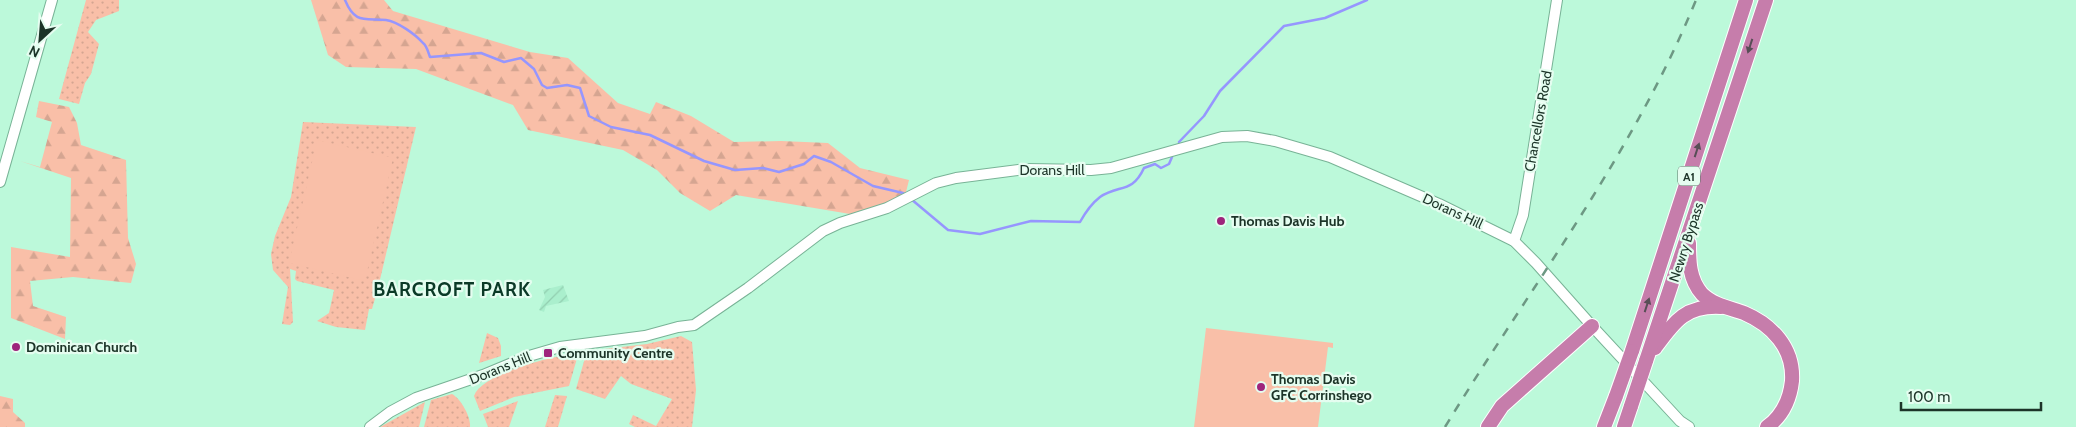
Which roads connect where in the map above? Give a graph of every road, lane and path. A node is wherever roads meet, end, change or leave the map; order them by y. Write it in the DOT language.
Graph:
graph roads {
  1 [pos="52,0"];
  2 [pos="1557,0"];
  3 [pos="1746,0"];
  4 [pos="1766,0"];
  5 [pos="0,182"];
  6 [pos="1688,235"];
  7 [pos="1514,241"];
  8 [pos="1727,308"];
  9 [pos="1592,326"];
  10 [pos="1646,360"];
  11 [pos="370,427"];
  12 [pos="1488,427"];
  13 [pos="1604,427"];
  14 [pos="1624,427"];
  15 [pos="1689,427"];
  16 [pos="1767,427"];
  1 -- 5 [label="street"];
  2 -- 7 [label="street, Chancellors Road"];
  13 -- 3 [label="highway, Newry Bypass / A1, one-way, bridge"];
  4 -- 6 [label="highway, Newry Bypass / A1, one-way"];
  6 -- 8 [label="highway"];
  6 -- 10 [label="highway, Newry Bypass / A1"];
  7 -- 9 [label="street, Dorans Hill"];
  7 -- 11 [label="street, Dorans Hill"];
  8 -- 10 [label="highway"];
  8 -- 16 [label="highway"];
  9 -- 12 [label="highway"];
  9 -- 15 [label="street, Dorans Hill"];
  10 -- 14 [label="highway, Newry Bypass / A1, bridge"];
}
